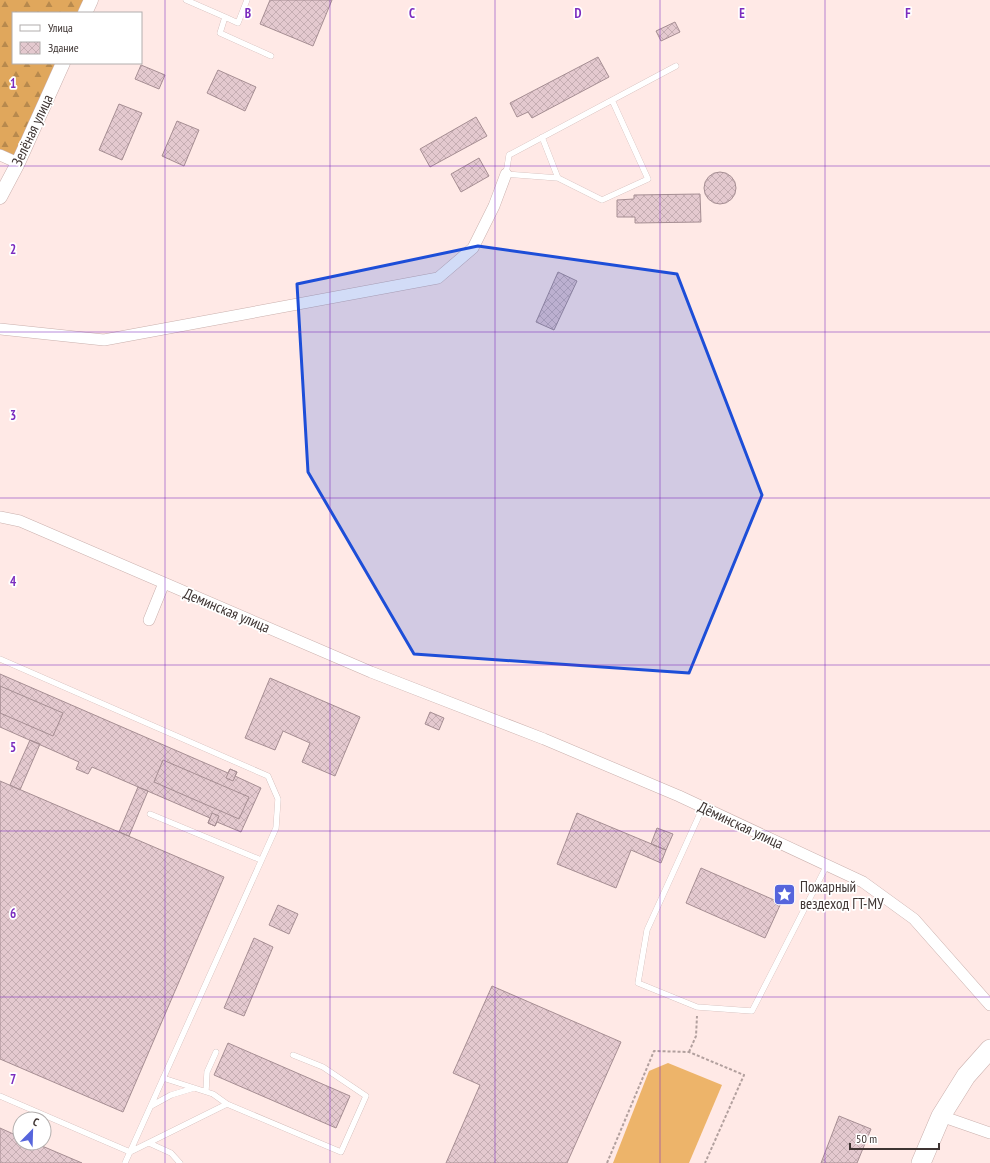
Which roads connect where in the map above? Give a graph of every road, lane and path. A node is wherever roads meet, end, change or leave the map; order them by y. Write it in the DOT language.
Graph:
graph roads {
  1 [pos="91,0"];
  2 [pos="186,0"];
  3 [pos="247,0"];
  4 [pos="85,12"];
  5 [pos="225,17"];
  6 [pos="271,56"];
  7 [pos="63,64"];
  8 [pos="676,66"];
  9 [pos="612,100"];
  10 [pos="542,137"];
  11 [pos="0,156"];
  12 [pos="18,163"];
  13 [pos="506,174"];
  14 [pos="558,178"];
  15 [pos="0,197"];
  16 [pos="0,329"];
  17 [pos="0,517"];
  18 [pos="164,583"];
  19 [pos="149,620"];
  20 [pos="0,659"];
  21 [pos="454,704"];
  22 [pos="703,807"];
  23 [pos="150,814"];
  24 [pos="261,860"];
  25 [pos="827,865"];
  26 [pos="990,1005"];
  27 [pos="697,1007"];
  28 [pos="990,1049"];
  29 [pos="216,1052"];
  30 [pos="689,1052"];
  31 [pos="293,1055"];
  32 [pos="163,1078"];
  33 [pos="194,1088"];
  34 [pos="206,1091"];
  35 [pos="0,1096"];
  36 [pos="227,1104"];
  37 [pos="151,1106"];
  38 [pos="941,1116"];
  39 [pos="990,1133"];
  40 [pos="149,1143"];
  41 [pos="130,1152"];
  42 [pos="125,1163"];
  43 [pos="180,1163"];
  44 [pos="607,1163"];
  45 [pos="705,1163"];
  46 [pos="921,1163"];
  1 -- 4 [label="street"];
  2 -- 5 [label="lane"];
  3 -- 5 [label="lane"];
  5 -- 6 [label="lane"];
  7 -- 12 [label="street, Зелёная улица"];
  8 -- 9 [label="lane"];
  9 -- 10 [label="lane"];
  9 -- 14 [label="lane"];
  10 -- 13 [label="lane"];
  10 -- 14 [label="lane"];
  11 -- 12 [label="street"];
  12 -- 15 [label="street, Зелёная улица"];
  13 -- 14 [label="lane"];
  13 -- 16 [label="street"];
  17 -- 18 [label="street, Деминская улица"];
  18 -- 19 [label="street"];
  18 -- 21 [label="street, Деминская улица"];
  20 -- 24 [label="lane"];
  21 -- 22 [label="street, Дёминская улица"];
  22 -- 25 [label="street, Дёминская улица"];
  22 -- 27 [label="lane"];
  23 -- 24 [label="lane"];
  24 -- 32 [label="lane"];
  25 -- 26 [label="street, Дёминская улица"];
  25 -- 27 [label="lane"];
  27 -- 30 [label="path"];
  28 -- 38 [label="highway"];
  29 -- 34 [label="lane"];
  30 -- 44 [label="path"];
  30 -- 45 [label="path"];
  31 -- 36 [label="lane"];
  32 -- 33 [label="lane"];
  32 -- 37 [label="lane"];
  33 -- 34 [label="lane"];
  33 -- 37 [label="lane"];
  34 -- 36 [label="lane"];
  35 -- 41 [label="lane"];
  36 -- 40 [label="lane"];
  37 -- 41 [label="lane"];
  38 -- 39 [label="street"];
  38 -- 46 [label="highway"];
  40 -- 41 [label="lane"];
  40 -- 43 [label="lane"];
  41 -- 42 [label="lane"];
}
